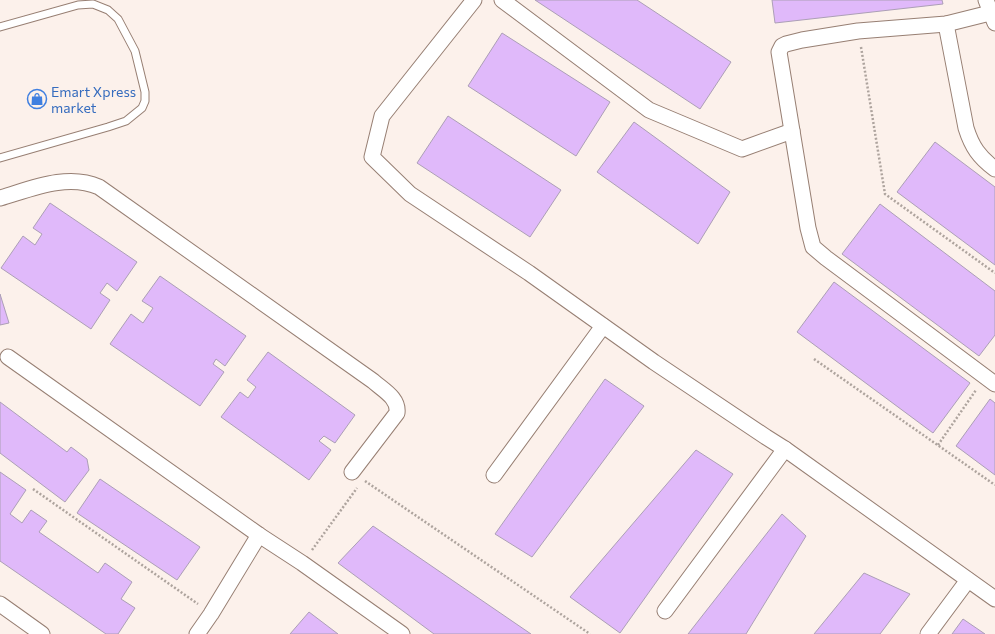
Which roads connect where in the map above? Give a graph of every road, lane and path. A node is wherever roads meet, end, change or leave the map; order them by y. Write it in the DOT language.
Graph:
graph roads {
  1 [pos="474,0"];
  2 [pos="502,0"];
  3 [pos="990,12"];
  4 [pos="946,24"];
  5 [pos="0,26"];
  6 [pos="858,31"];
  7 [pos="792,131"];
  8 [pos="0,158"];
  9 [pos="995,169"];
  10 [pos="0,198"];
  11 [pos="995,273"];
  12 [pos="603,326"];
  13 [pos="8,356"];
  14 [pos="814,358"];
  15 [pos="990,381"];
  16 [pos="938,445"];
  17 [pos="785,449"];
  18 [pos="494,475"];
  19 [pos="357,476"];
  20 [pos="995,485"];
  21 [pos="358,486"];
  22 [pos="33,489"];
  23 [pos="260,535"];
  24 [pos="302,564"];
  25 [pos="968,580"];
  26 [pos="995,599"];
  27 [pos="0,604"];
  28 [pos="665,611"];
  29 [pos="211,614"];
  30 [pos="42,634"];
  31 [pos="197,634"];
  32 [pos="402,634"];
  33 [pos="590,634"];
  34 [pos="928,634"];
  1 -- 12 [label="street"];
  2 -- 7 [label="street"];
  3 -- 4 [label="street"];
  4 -- 6 [label="street"];
  4 -- 9 [label="street"];
  5 -- 8 [label="lane"];
  6 -- 7 [label="street"];
  6 -- 11 [label="path"];
  7 -- 15 [label="street"];
  10 -- 19 [label="street"];
  12 -- 17 [label="street"];
  12 -- 18 [label="street"];
  13 -- 23 [label="street"];
  14 -- 16 [label="path"];
  15 -- 16 [label="path"];
  16 -- 20 [label="path"];
  17 -- 25 [label="street"];
  17 -- 28 [label="street"];
  19 -- 33 [label="path"];
  21 -- 24 [label="path"];
  22 -- 29 [label="path"];
  23 -- 24 [label="street"];
  23 -- 29 [label="street"];
  24 -- 32 [label="street"];
  25 -- 26 [label="street"];
  25 -- 34 [label="street"];
  27 -- 30 [label="street"];
  29 -- 31 [label="street"];
}
